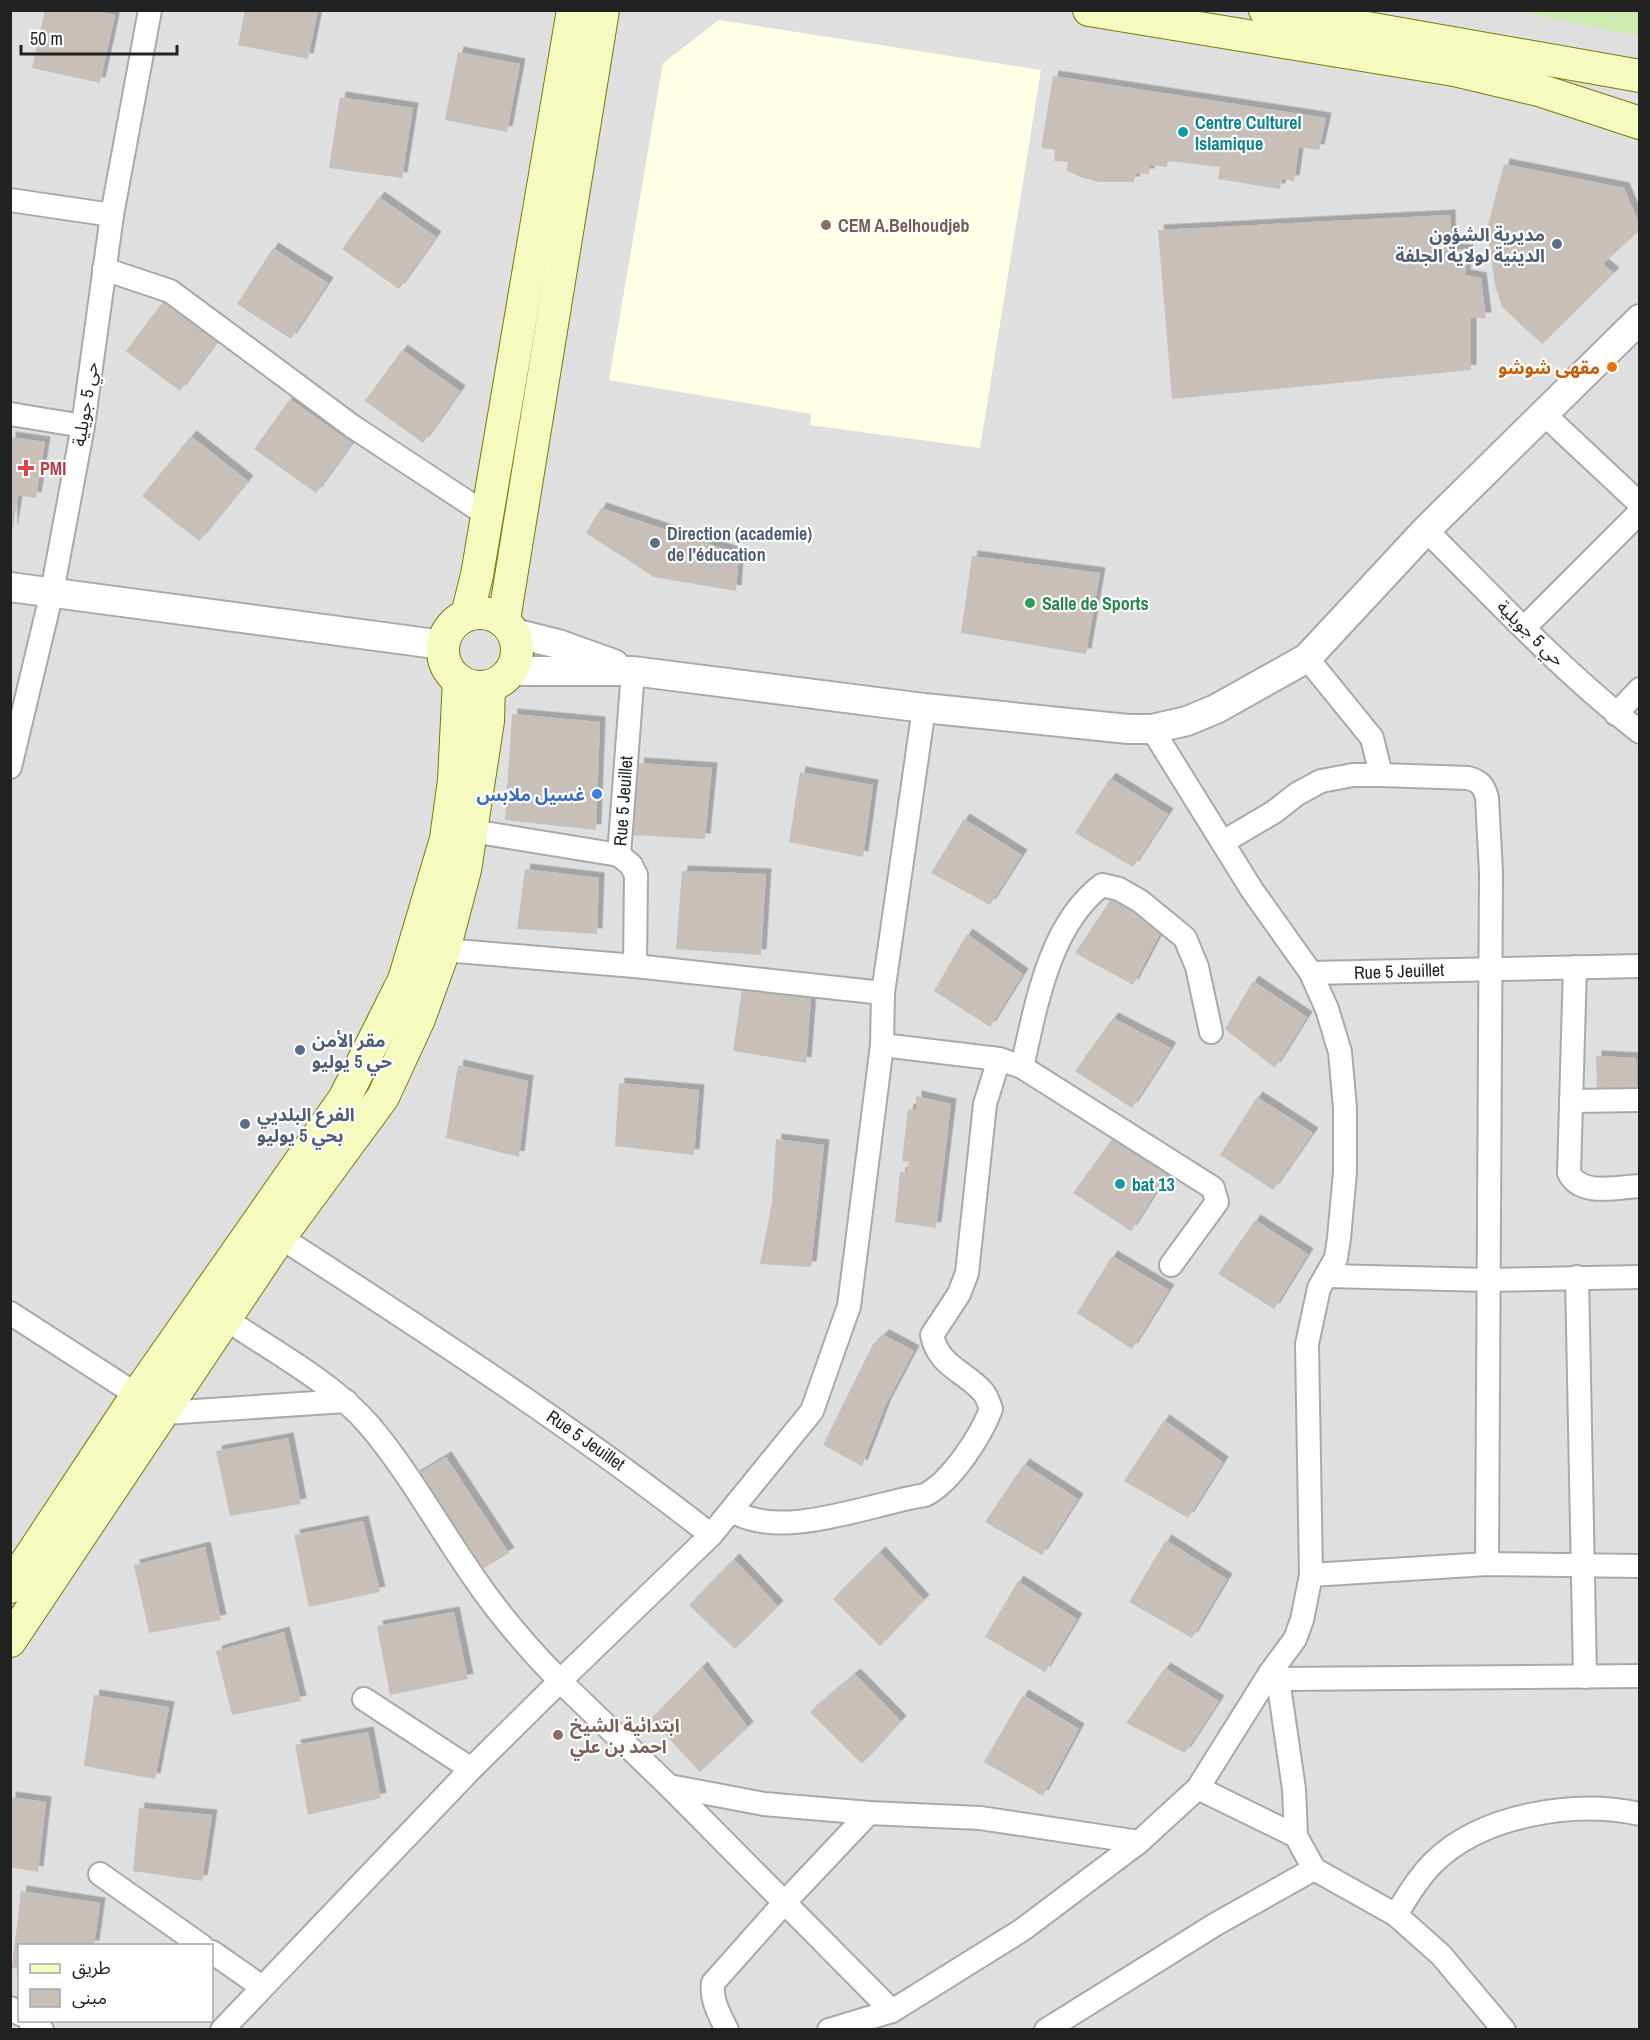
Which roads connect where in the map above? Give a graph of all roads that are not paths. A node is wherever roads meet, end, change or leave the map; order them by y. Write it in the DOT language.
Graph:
graph roads {
  1 [pos="150,10"];
  2 [pos="573,10"];
  3 [pos="603,10"];
  4 [pos="1089,10"];
  5 [pos="1265,10"];
  6 [pos="1640,75"];
  7 [pos="1640,123"];
  8 [pos="10,200"];
  9 [pos="112,215"];
  10 [pos="104,269"];
  11 [pos="1640,319"];
  12 [pos="10,414"];
  13 [pos="1545,416"];
  14 [pos="83,426"];
  15 [pos="1640,504"];
  16 [pos="1640,512"];
  17 [pos="487,515"];
  18 [pos="1426,530"];
  19 [pos="10,587"];
  20 [pos="52,592"];
  21 [pos="467,615"];
  22 [pos="509,626"];
  23 [pos="1524,628"];
  24 [pos="443,645"];
  25 [pos="1307,658"];
  26 [pos="633,671"];
  27 [pos="500,678"];
  28 [pos="459,680"];
  29 [pos="1640,689"];
  30 [pos="924,708"];
  31 [pos="1616,714"];
  32 [pos="1152,729"];
  33 [pos="1640,732"];
  34 [pos="10,767"];
  35 [pos="1381,775"];
  36 [pos="472,831"];
  37 [pos="1223,842"];
  38 [pos="619,855"];
  39 [pos="444,950"];
  40 [pos="634,966"];
  41 [pos="1640,966"];
  42 [pos="1575,967"];
  43 [pos="1488,968"];
  44 [pos="1311,973"];
  45 [pos="882,993"];
  46 [pos="1210,1032"];
  47 [pos="882,1045"];
  48 [pos="999,1059"];
  49 [pos="1023,1067"];
  50 [pos="1640,1100"];
  51 [pos="1571,1101"];
  52 [pos="1640,1186"];
  53 [pos="280,1237"];
  54 [pos="1171,1265"];
  55 [pos="1328,1276"];
  56 [pos="1577,1277"];
  57 [pos="1640,1277"];
  58 [pos="1488,1280"];
  59 [pos="10,1313"];
  60 [pos="226,1319"];
  61 [pos="137,1395"];
  62 [pos="346,1401"];
  63 [pos="165,1413"];
  64 [pos="732,1511"];
  65 [pos="711,1535"];
  66 [pos="1487,1564"];
  67 [pos="1584,1565"];
  68 [pos="1640,1566"];
  69 [pos="1311,1575"];
  70 [pos="10,1587"];
  71 [pos="10,1641"];
  72 [pos="1274,1676"];
  73 [pos="1585,1677"];
  74 [pos="1640,1677"];
  75 [pos="560,1681"];
  76 [pos="364,1699"];
  77 [pos="471,1769"];
  78 [pos="669,1786"];
  79 [pos="1198,1788"];
  80 [pos="869,1813"];
  81 [pos="1640,1814"];
  82 [pos="1296,1836"];
  83 [pos="1139,1842"];
  84 [pos="1314,1869"];
  85 [pos="100,1874"];
  86 [pos="785,1902"];
  87 [pos="1396,1915"];
  88 [pos="199,1944"];
  89 [pos="213,1953"];
  90 [pos="262,1987"];
  91 [pos="892,2011"];
  92 [pos="222,2030"];
  93 [pos="727,2030"];
  94 [pos="829,2030"];
  95 [pos="1046,2030"];
  96 [pos="1504,2030"];
  1 -- 9 [label="street, حي 5 جويلية"];
  2 -- 17 [label="main road"];
  3 -- 22 [label="main road"];
  4 -- 7 [label="main road"];
  5 -- 6 [label="main road"];
  8 -- 9 [label="street"];
  9 -- 10 [label="street, حي 5 جويلية"];
  10 -- 14 [label="street, حي 5 جويلية"];
  10 -- 17 [label="street"];
  11 -- 13 [label="street"];
  12 -- 14 [label="street"];
  13 -- 15 [label="street"];
  13 -- 18 [label="street"];
  14 -- 20 [label="street, حي 5 جويلية"];
  16 -- 23 [label="street"];
  17 -- 21 [label="main road"];
  18 -- 23 [label="street, حي 5 جويلية"];
  18 -- 25 [label="street"];
  19 -- 20 [label="street"];
  20 -- 24 [label="street"];
  20 -- 34 [label="street, حي 5 جويلية"];
  21 -- 22 [label="main road"];
  21 -- 24 [label="main road"];
  22 -- 26 [label="street"];
  22 -- 27 [label="main road"];
  23 -- 31 [label="street, حي 5 جويلية"];
  24 -- 28 [label="main road"];
  25 -- 32 [label="street"];
  25 -- 35 [label="street"];
  26 -- 27 [label="street"];
  26 -- 30 [label="street"];
  26 -- 38 [label="street, Rue 5 Jeuillet"];
  27 -- 28 [label="main road"];
  27 -- 36 [label="main road"];
  28 -- 61 [label="main road"];
  29 -- 31 [label="street"];
  30 -- 32 [label="street"];
  30 -- 45 [label="street"];
  31 -- 33 [label="street, حي 5 جويلية"];
  32 -- 37 [label="street"];
  35 -- 37 [label="street"];
  35 -- 43 [label="street"];
  36 -- 38 [label="street, Rue 5 Jeuillet"];
  36 -- 39 [label="main road"];
  37 -- 44 [label="street"];
  38 -- 40 [label="street"];
  39 -- 40 [label="street"];
  39 -- 53 [label="main road"];
  40 -- 45 [label="street"];
  41 -- 42 [label="street, Rue 5 Jeuillet"];
  42 -- 43 [label="street, Rue 5 Jeuillet"];
  42 -- 51 [label="street"];
  43 -- 44 [label="street, Rue 5 Jeuillet"];
  43 -- 58 [label="street"];
  44 -- 55 [label="street"];
  45 -- 47 [label="street"];
  46 -- 49 [label="street"];
  47 -- 48 [label="street"];
  47 -- 64 [label="street"];
  48 -- 49 [label="street"];
  48 -- 64 [label="street"];
  49 -- 54 [label="street"];
  50 -- 51 [label="street"];
  51 -- 52 [label="street"];
  53 -- 60 [label="main road"];
  53 -- 65 [label="street, Rue 5 Jeuillet"];
  55 -- 58 [label="street"];
  55 -- 69 [label="street"];
  56 -- 57 [label="street"];
  56 -- 58 [label="street"];
  56 -- 67 [label="street"];
  58 -- 66 [label="street"];
  59 -- 61 [label="street"];
  60 -- 62 [label="street"];
  60 -- 63 [label="main road"];
  61 -- 70 [label="main road"];
  62 -- 63 [label="street"];
  62 -- 75 [label="street"];
  63 -- 71 [label="main road"];
  64 -- 65 [label="street"];
  65 -- 75 [label="street"];
  66 -- 67 [label="street"];
  66 -- 69 [label="street"];
  67 -- 68 [label="street"];
  67 -- 73 [label="street"];
  69 -- 72 [label="street"];
  72 -- 73 [label="street"];
  72 -- 79 [label="street"];
  72 -- 82 [label="street"];
  73 -- 74 [label="street"];
  75 -- 77 [label="street"];
  75 -- 78 [label="street"];
  76 -- 77 [label="street"];
  77 -- 90 [label="street"];
  78 -- 80 [label="street"];
  78 -- 86 [label="street"];
  79 -- 82 [label="street"];
  79 -- 83 [label="street"];
  80 -- 83 [label="street"];
  80 -- 86 [label="street"];
  81 -- 87 [label="street"];
  82 -- 84 [label="street"];
  83 -- 91 [label="street"];
  84 -- 87 [label="street"];
  84 -- 95 [label="street"];
  85 -- 88 [label="street"];
  86 -- 91 [label="street"];
  86 -- 93 [label="street"];
  87 -- 96 [label="street"];
  89 -- 90 [label="street"];
  90 -- 92 [label="street"];
  91 -- 94 [label="street"];
}
